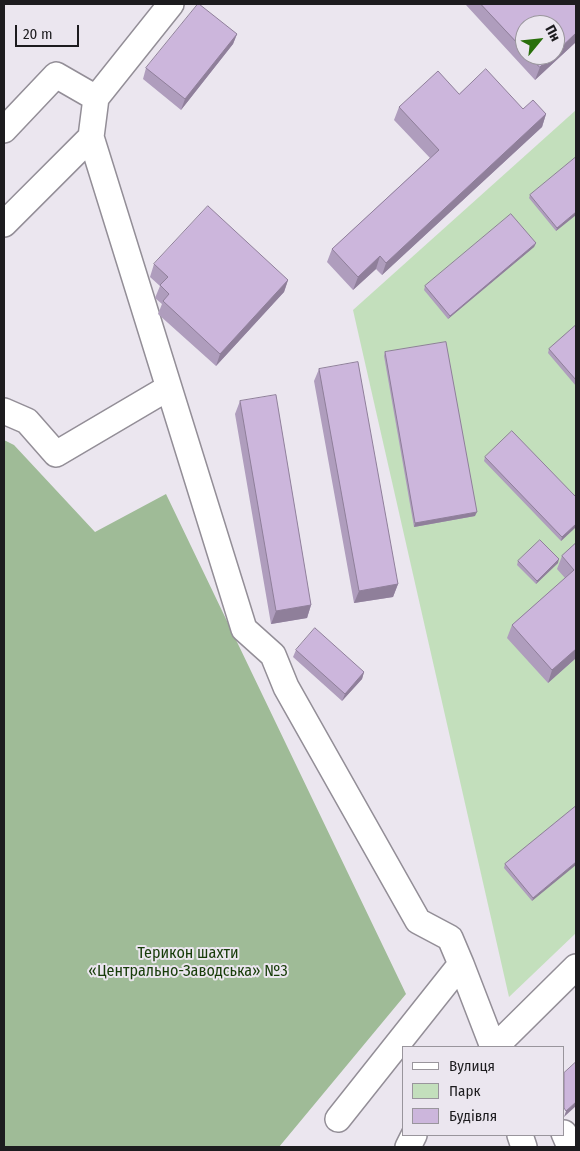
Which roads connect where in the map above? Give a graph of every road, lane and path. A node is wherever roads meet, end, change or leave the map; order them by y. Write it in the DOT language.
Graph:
graph roads {
  1 [pos="171,4"];
  2 [pos="96,98"];
  3 [pos="4,130"];
  4 [pos="91,136"];
  5 [pos="4,224"];
  6 [pos="168,388"];
  7 [pos="4,411"];
  8 [pos="462,964"];
  9 [pos="576,967"];
  10 [pos="494,1046"];
  11 [pos="495,1046"];
  12 [pos="338,1119"];
  13 [pos="565,1135"];
  14 [pos="570,1147"];
  1 -- 2 [label="street"];
  2 -- 3 [label="street"];
  2 -- 4 [label="street"];
  4 -- 5 [label="street"];
  4 -- 6 [label="street"];
  6 -- 7 [label="street"];
  6 -- 8 [label="street"];
  8 -- 10 [label="street"];
  8 -- 12 [label="street"];
  9 -- 11 [label="street"];
  13 -- 14 [label="street"];
}
